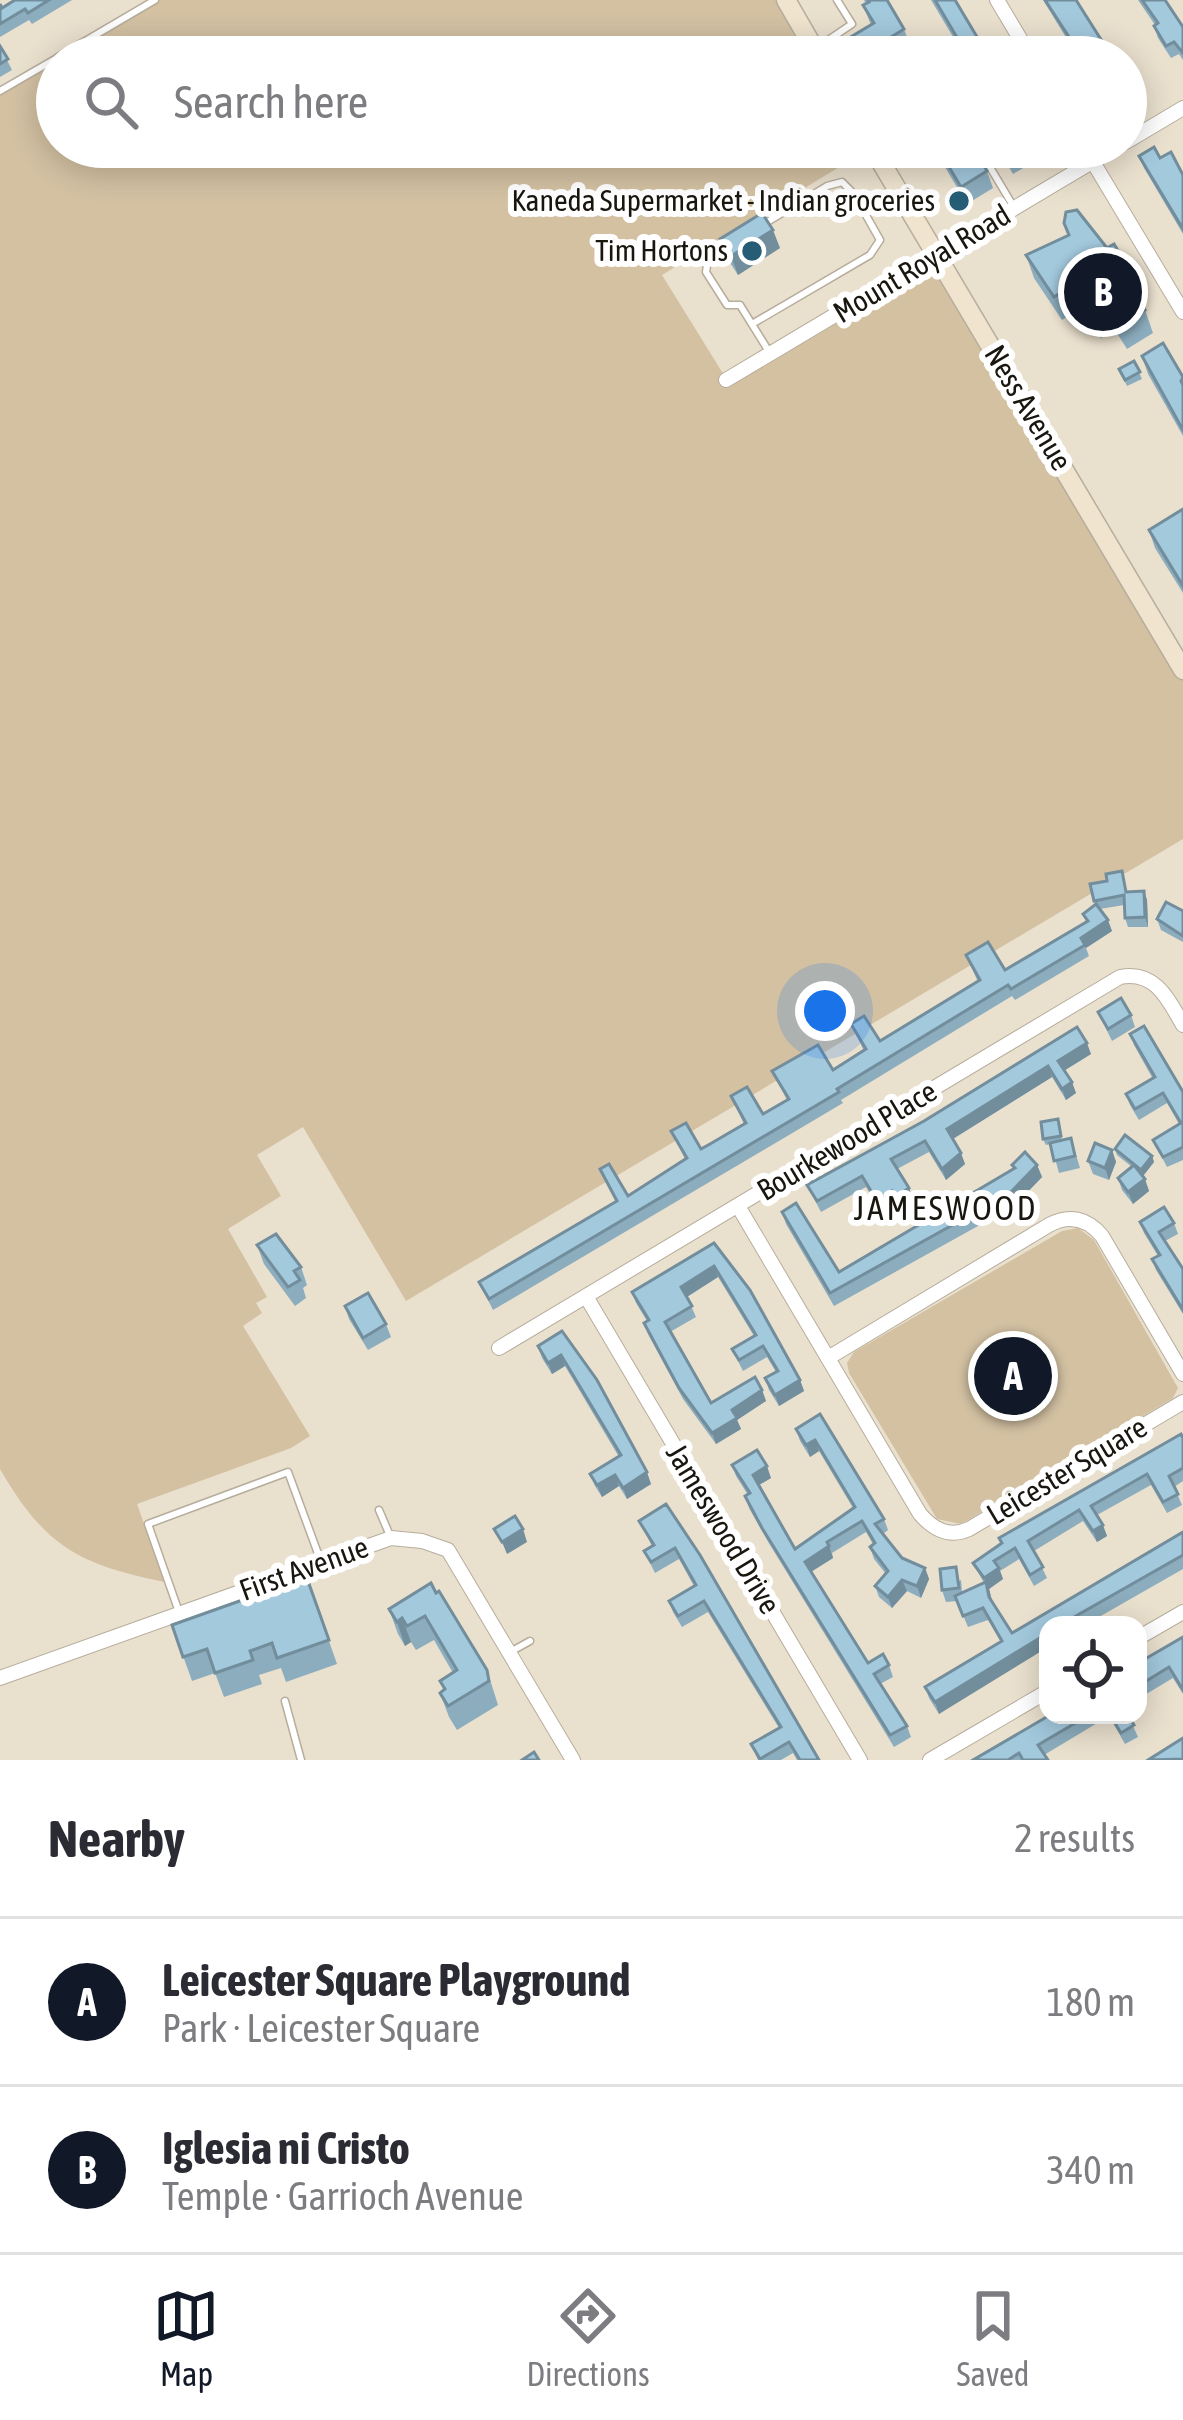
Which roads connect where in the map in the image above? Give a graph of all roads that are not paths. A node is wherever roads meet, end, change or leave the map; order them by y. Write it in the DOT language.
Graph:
graph roads {
  1 [pos="155,0"];
  2 [pos="786,0"];
  3 [pos="837,0"];
  4 [pos="997,0"];
  5 [pos="94,36"];
  6 [pos="807,36"];
  7 [pos="838,36"];
  8 [pos="1018,36"];
  9 [pos="36,70"];
  10 [pos="0,92"];
  11 [pos="1183,108"];
  12 [pos="1147,129"];
  13 [pos="885,168"];
  14 [pos="990,168"];
  15 [pos="1083,168"];
  16 [pos="1097,168"];
  17 [pos="1014,208"];
  18 [pos="749,233"];
  19 [pos="730,245"];
  20 [pos="936,254"];
  21 [pos="1183,312"];
  22 [pos="752,324"];
  23 [pos="771,354"];
  24 [pos="726,380"];
  25 [pos="1183,670"];
  26 [pos="1183,1024"];
  27 [pos="739,1206"];
  28 [pos="586,1298"];
  29 [pos="499,1348"];
  30 [pos="828,1358"];
  31 [pos="1183,1374"];
  32 [pos="1183,1402"];
  33 [pos="379,1510"];
  34 [pos="391,1538"];
  35 [pos="321,1562"];
  36 [pos="1183,1612"];
  37 [pos="180,1614"];
  38 [pos="1147,1633"];
  39 [pos="530,1641"];
  40 [pos="509,1653"];
  41 [pos="0,1678"];
  42 [pos="1039,1695"];
  43 [pos="285,1701"];
  44 [pos="301,1760"];
  45 [pos="572,1760"];
  46 [pos="860,1760"];
  47 [pos="929,1760"];
  1 -- 5 [label="lane"];
  2 -- 6 [label="main road"];
  3 -- 7 [label="lane"];
  4 -- 8 [label="street"];
  9 -- 10 [label="lane"];
  11 -- 12 [label="street"];
  13 -- 20 [label="main road, Ness Avenue"];
  14 -- 17 [label="lane"];
  15 -- 17 [label="street, Mount Royal Road"];
  16 -- 21 [label="street"];
  17 -- 20 [label="street, Mount Royal Road"];
  18 -- 22 [label="lane"];
  19 -- 22 [label="lane"];
  20 -- 23 [label="street, Mount Royal Road"];
  20 -- 25 [label="main road, Ness Avenue"];
  22 -- 23 [label="lane"];
  23 -- 24 [label="street, Mount Royal Road"];
  26 -- 27 [label="street, Bourkewood Place"];
  27 -- 28 [label="street, Bourkewood Place"];
  27 -- 30 [label="street, Leicester Square"];
  28 -- 29 [label="street, Bourkewood Place"];
  28 -- 46 [label="street, Jameswood Drive"];
  30 -- 31 [label="street"];
  30 -- 32 [label="street, Leicester Square"];
  33 -- 34 [label="lane"];
  34 -- 35 [label="street, First Avenue"];
  34 -- 40 [label="street, First Avenue"];
  35 -- 37 [label="street, First Avenue"];
  35 -- 37 [label="lane"];
  36 -- 38 [label="street"];
  37 -- 41 [label="street, First Avenue"];
  39 -- 40 [label="lane"];
  40 -- 45 [label="street, First Avenue"];
  42 -- 47 [label="street"];
  43 -- 44 [label="lane"];
}
